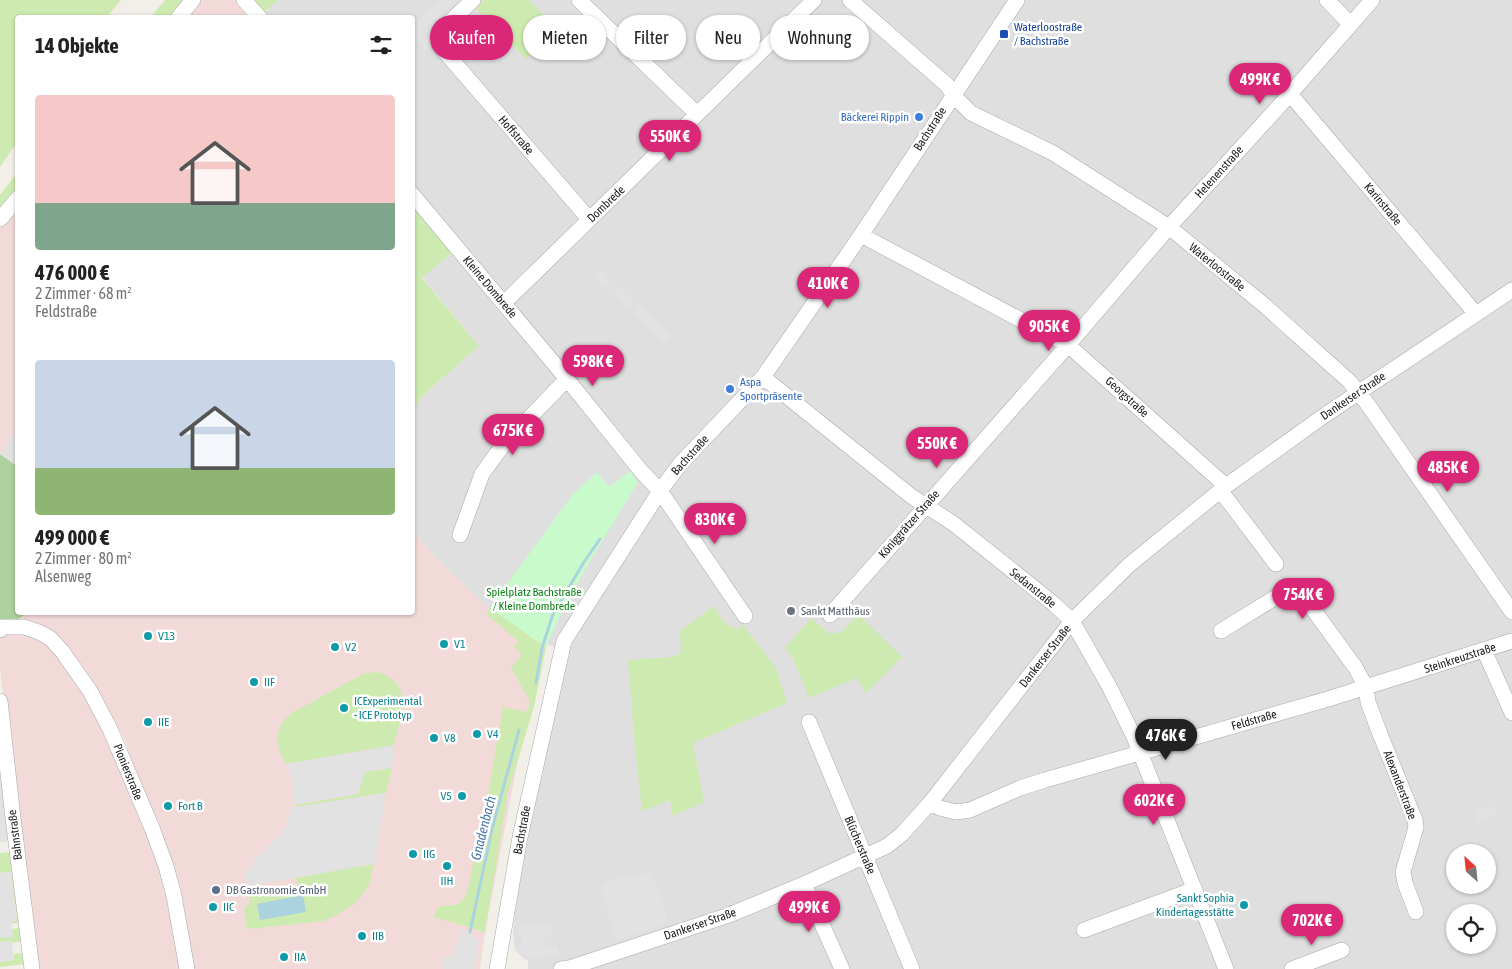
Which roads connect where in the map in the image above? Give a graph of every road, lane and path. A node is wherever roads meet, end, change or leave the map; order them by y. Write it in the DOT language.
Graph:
graph roads {
  1 [pos="194,0"];
  2 [pos="244,0"];
  3 [pos="474,0"];
  4 [pos="579,0"];
  5 [pos="814,0"];
  6 [pos="850,0"];
  7 [pos="1017,0"];
  8 [pos="1327,0"];
  9 [pos="1372,0"];
  10 [pos="181,15"];
  11 [pos="257,15"];
  12 [pos="1350,24"];
  13 [pos="1290,94"];
  14 [pos="952,95"];
  15 [pos="697,114"];
  16 [pos="415,198"];
  17 [pos="15,202"];
  18 [pos="0,219"];
  19 [pos="589,219"];
  20 [pos="1169,227"];
  21 [pos="860,235"];
  22 [pos="1512,290"];
  23 [pos="504,303"];
  24 [pos="1476,314"];
  25 [pos="1068,345"];
  26 [pos="763,377"];
  27 [pos="567,379"];
  28 [pos="1358,392"];
  29 [pos="1223,488"];
  30 [pos="660,491"];
  31 [pos="925,506"];
  32 [pos="460,535"];
  33 [pos="1276,564"];
  34 [pos="1512,612"];
  35 [pos="830,615"];
  36 [pos="745,616"];
  37 [pos="1072,622"];
  38 [pos="1,628"];
  39 [pos="1221,631"];
  40 [pos="1512,641"];
  41 [pos="1484,650"];
  42 [pos="1407,674"];
  43 [pos="1366,687"];
  44 [pos="0,701"];
  45 [pos="1512,713"];
  46 [pos="809,722"];
  47 [pos="1141,752"];
  48 [pos="930,803"];
  49 [pos="865,856"];
  50 [pos="804,884"];
  51 [pos="1195,889"];
  52 [pos="1416,912"];
  53 [pos="1084,930"];
  54 [pos="1342,950"];
  55 [pos="32,969"];
  56 [pos="187,969"];
  57 [pos="496,969"];
  58 [pos="561,969"];
  59 [pos="842,969"];
  60 [pos="912,969"];
  61 [pos="1226,969"];
  62 [pos="1292,969"];
  1 -- 10 [label="street"];
  2 -- 11 [label="street"];
  3 -- 19 [label="street, Hoffstraße"];
  4 -- 15 [label="street"];
  5 -- 15 [label="street, Dombrede"];
  6 -- 14 [label="street, Waterloostraße"];
  7 -- 14 [label="street, Bachstraße"];
  8 -- 12 [label="street"];
  9 -- 12 [label="street, Helenenstraße"];
  12 -- 13 [label="street, Helenenstraße"];
  13 -- 20 [label="street, Helenenstraße"];
  13 -- 24 [label="street, Karinstraße"];
  14 -- 20 [label="street, Waterloostraße"];
  14 -- 21 [label="street, Bachstraße"];
  15 -- 19 [label="street, Dombrede"];
  16 -- 23 [label="street, Kleine Dombrede"];
  17 -- 18 [label="street"];
  19 -- 23 [label="street, Dombrede"];
  20 -- 25 [label="street, Helenenstraße"];
  20 -- 28 [label="street, Waterloostraße"];
  21 -- 25 [label="street, Georgstraße"];
  21 -- 26 [label="street, Bachstraße"];
  22 -- 24 [label="street, Dankerser Straße"];
  23 -- 27 [label="street, Kleine Dombrede"];
  24 -- 28 [label="street, Dankerser Straße"];
  25 -- 29 [label="street, Georgstraße"];
  25 -- 31 [label="street, Königgrätzer Straße"];
  26 -- 30 [label="street, Bachstraße"];
  26 -- 31 [label="street, Sedanstraße"];
  27 -- 30 [label="street, Kleine Dombrede"];
  27 -- 32 [label="street"];
  28 -- 29 [label="street, Dankerser Straße"];
  28 -- 34 [label="street, Waterloostraße"];
  29 -- 33 [label="street, Georgstraße"];
  29 -- 37 [label="street, Dankerser Straße"];
  30 -- 36 [label="street"];
  30 -- 57 [label="street, Bachstraße"];
  31 -- 35 [label="street, Königgrätzer Straße"];
  31 -- 37 [label="street, Sedanstraße"];
  37 -- 47 [label="street, Sedanstraße"];
  37 -- 48 [label="street, Dankerser Straße"];
  38 -- 56 [label="street, Pionierstraße"];
  39 -- 43 [label="street, Alexanderstraße"];
  40 -- 41 [label="street, Steinkreuzstraße"];
  41 -- 42 [label="street, Steinkreuzstraße"];
  41 -- 45 [label="street"];
  42 -- 43 [label="street, Feldstraße"];
  43 -- 47 [label="street, Feldstraße"];
  43 -- 52 [label="street, Alexanderstraße"];
  44 -- 55 [label="street, Bahnstraße"];
  46 -- 49 [label="street, Blücherstraße"];
  47 -- 48 [label="street, Feldstraße"];
  47 -- 51 [label="street, Sedanstraße"];
  48 -- 49 [label="street, Dankerser Straße"];
  49 -- 50 [label="street, Dankerser Straße"];
  49 -- 60 [label="street, Blücherstraße"];
  50 -- 58 [label="street, Dankerser Straße"];
  50 -- 59 [label="street"];
  51 -- 53 [label="street"];
  51 -- 61 [label="street, Sedanstraße"];
  54 -- 62 [label="street"];
}
